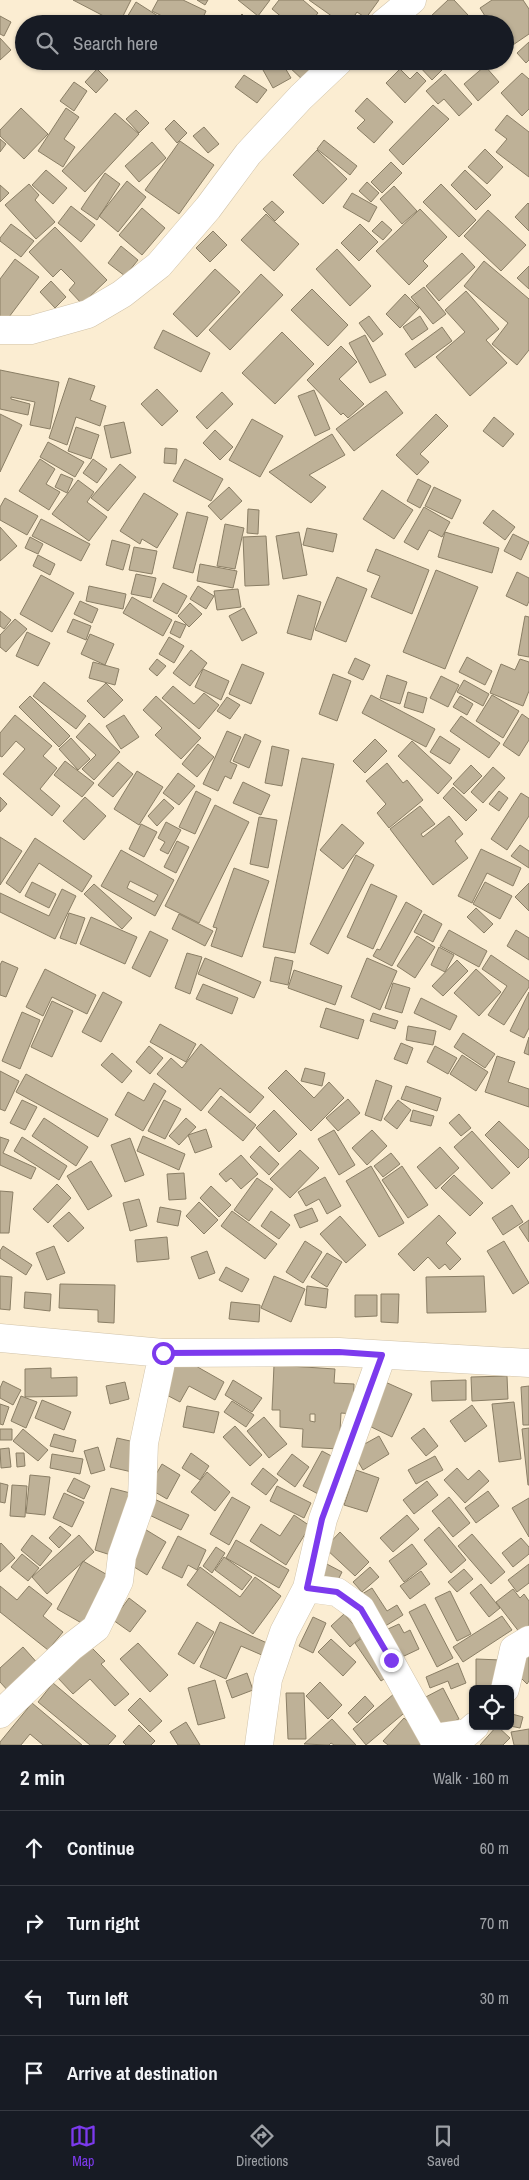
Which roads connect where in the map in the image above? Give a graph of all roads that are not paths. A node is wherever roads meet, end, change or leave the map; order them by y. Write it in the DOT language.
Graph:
graph roads {
  1 [pos="412,0"];
  2 [pos="394,15"];
  3 [pos="330,70"];
  4 [pos="0,330"];
  5 [pos="0,1338"];
  6 [pos="163,1353"];
  7 [pos="382,1355"];
  8 [pos="529,1363"];
  9 [pos="307,1588"];
  10 [pos="529,1640"];
  11 [pos="506,1685"];
  12 [pos="0,1714"];
  13 [pos="470,1730"];
  14 [pos="259,1745"];
  1 -- 2 [label="street"];
  3 -- 4 [label="street"];
  5 -- 6 [label="street"];
  6 -- 7 [label="street"];
  6 -- 12 [label="street"];
  7 -- 8 [label="street"];
  7 -- 9 [label="street"];
  9 -- 13 [label="street"];
  9 -- 14 [label="street"];
  10 -- 11 [label="street"];
}
